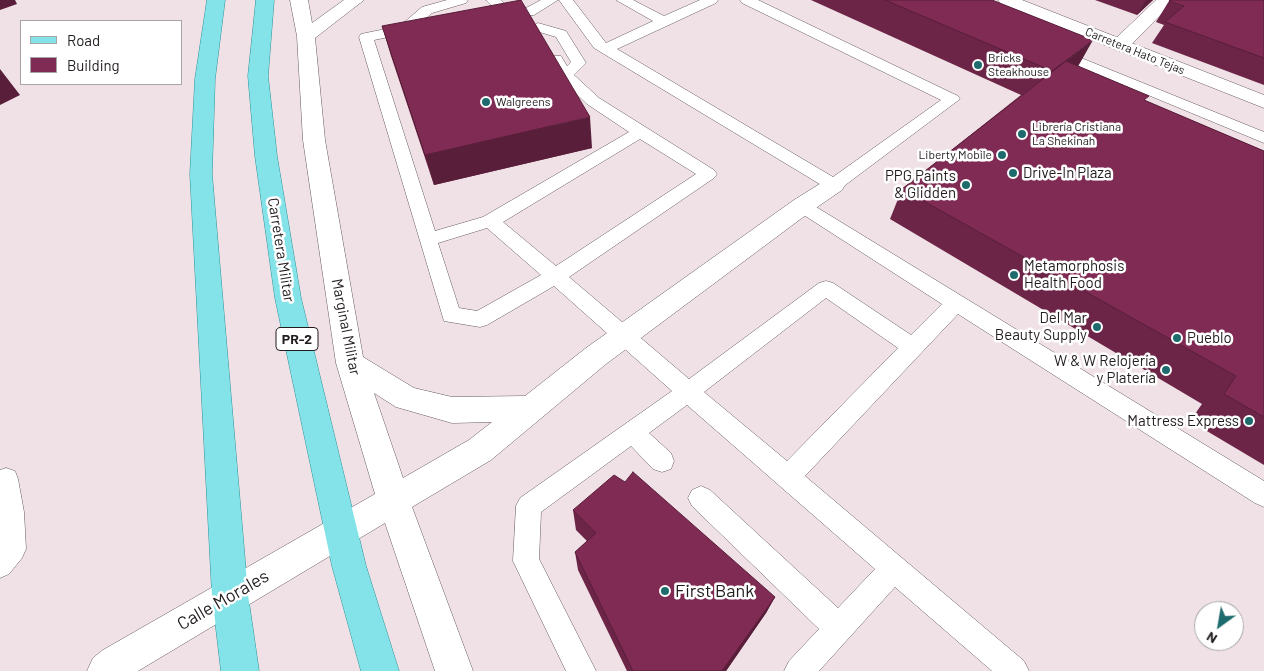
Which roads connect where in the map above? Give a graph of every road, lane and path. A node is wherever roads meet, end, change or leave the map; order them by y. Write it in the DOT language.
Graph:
graph roads {
  1 [pos="216,0"];
  2 [pos="265,0"];
  3 [pos="299,0"];
  4 [pos="355,0"];
  5 [pos="461,0"];
  6 [pos="493,0"];
  7 [pos="551,0"];
  8 [pos="566,0"];
  9 [pos="623,0"];
  10 [pos="711,0"];
  11 [pos="748,0"];
  12 [pos="1007,0"];
  13 [pos="1166,0"];
  14 [pos="529,12"];
  15 [pos="507,13"];
  16 [pos="481,20"];
  17 [pos="664,20"];
  18 [pos="406,28"];
  19 [pos="431,29"];
  20 [pos="306,36"];
  21 [pos="1039,45"];
  22 [pos="1120,45"];
  23 [pos="606,49"];
  24 [pos="556,59"];
  25 [pos="565,75"];
  26 [pos="1264,102"];
  27 [pos="640,132"];
  28 [pos="1264,138"];
  29 [pos="834,185"];
  30 [pos="802,206"];
  31 [pos="490,221"];
  32 [pos="428,239"];
  33 [pos="555,276"];
  34 [pos="956,302"];
  35 [pos="624,336"];
  36 [pos="913,347"];
  37 [pos="350,363"];
  38 [pos="688,392"];
  39 [pos="530,409"];
  40 [pos="632,432"];
  41 [pos="662,461"];
  42 [pos="2,477"];
  43 [pos="788,477"];
  44 [pos="1264,494"];
  45 [pos="701,498"];
  46 [pos="394,501"];
  47 [pos="342,531"];
  48 [pos="0,566"];
  49 [pos="894,568"];
  50 [pos="230,596"];
  51 [pos="838,628"];
  52 [pos="106,671"];
  53 [pos="240,671"];
  54 [pos="380,671"];
  55 [pos="454,671"];
  56 [pos="581,671"];
  57 [pos="799,671"];
  58 [pos="1014,671"];
  1 -- 50 [label="main road"];
  2 -- 47 [label="main road, Carretera Militar / PR-2"];
  3 -- 20 [label="street, Marginal Militar"];
  4 -- 20 [label="street"];
  5 -- 18 [label="lane"];
  6 -- 15 [label="lane"];
  7 -- 14 [label="lane"];
  8 -- 23 [label="lane"];
  9 -- 17 [label="lane"];
  10 -- 17 [label="lane"];
  11 -- 29 [label="lane"];
  12 -- 22 [label="street, Carretera Hato Tejas"];
  13 -- 22 [label="street"];
  14 -- 15 [label="lane"];
  14 -- 25 [label="lane"];
  15 -- 16 [label="lane"];
  17 -- 23 [label="lane"];
  18 -- 19 [label="lane"];
  18 -- 32 [label="lane"];
  20 -- 37 [label="street, Marginal Militar"];
  21 -- 28 [label="lane"];
  22 -- 26 [label="street, Carretera Hato Tejas"];
  23 -- 29 [label="lane"];
  24 -- 25 [label="lane"];
  25 -- 27 [label="lane"];
  27 -- 31 [label="lane"];
  27 -- 33 [label="lane"];
  29 -- 30 [label="street, Calle Morales"];
  30 -- 34 [label="lane"];
  30 -- 35 [label="street, Calle Morales"];
  31 -- 32 [label="lane"];
  31 -- 33 [label="lane"];
  32 -- 33 [label="lane"];
  33 -- 35 [label="lane"];
  34 -- 36 [label="lane"];
  34 -- 44 [label="lane"];
  35 -- 38 [label="lane"];
  35 -- 39 [label="street, Calle Morales"];
  36 -- 38 [label="lane"];
  36 -- 43 [label="lane"];
  37 -- 39 [label="street"];
  37 -- 46 [label="street, Marginal Militar"];
  38 -- 40 [label="lane"];
  38 -- 43 [label="lane"];
  39 -- 46 [label="street, Calle Morales"];
  40 -- 41 [label="lane"];
  40 -- 56 [label="lane"];
  42 -- 48 [label="lane"];
  43 -- 49 [label="lane"];
  45 -- 51 [label="lane"];
  46 -- 47 [label="street, Calle Morales"];
  46 -- 55 [label="street, Marginal Militar"];
  47 -- 50 [label="street, Calle Morales"];
  47 -- 54 [label="main road, Carretera Militar / PR-2"];
  49 -- 51 [label="lane"];
  49 -- 58 [label="lane"];
  50 -- 52 [label="street, Calle Morales"];
  50 -- 53 [label="main road"];
  51 -- 57 [label="lane"];
}
